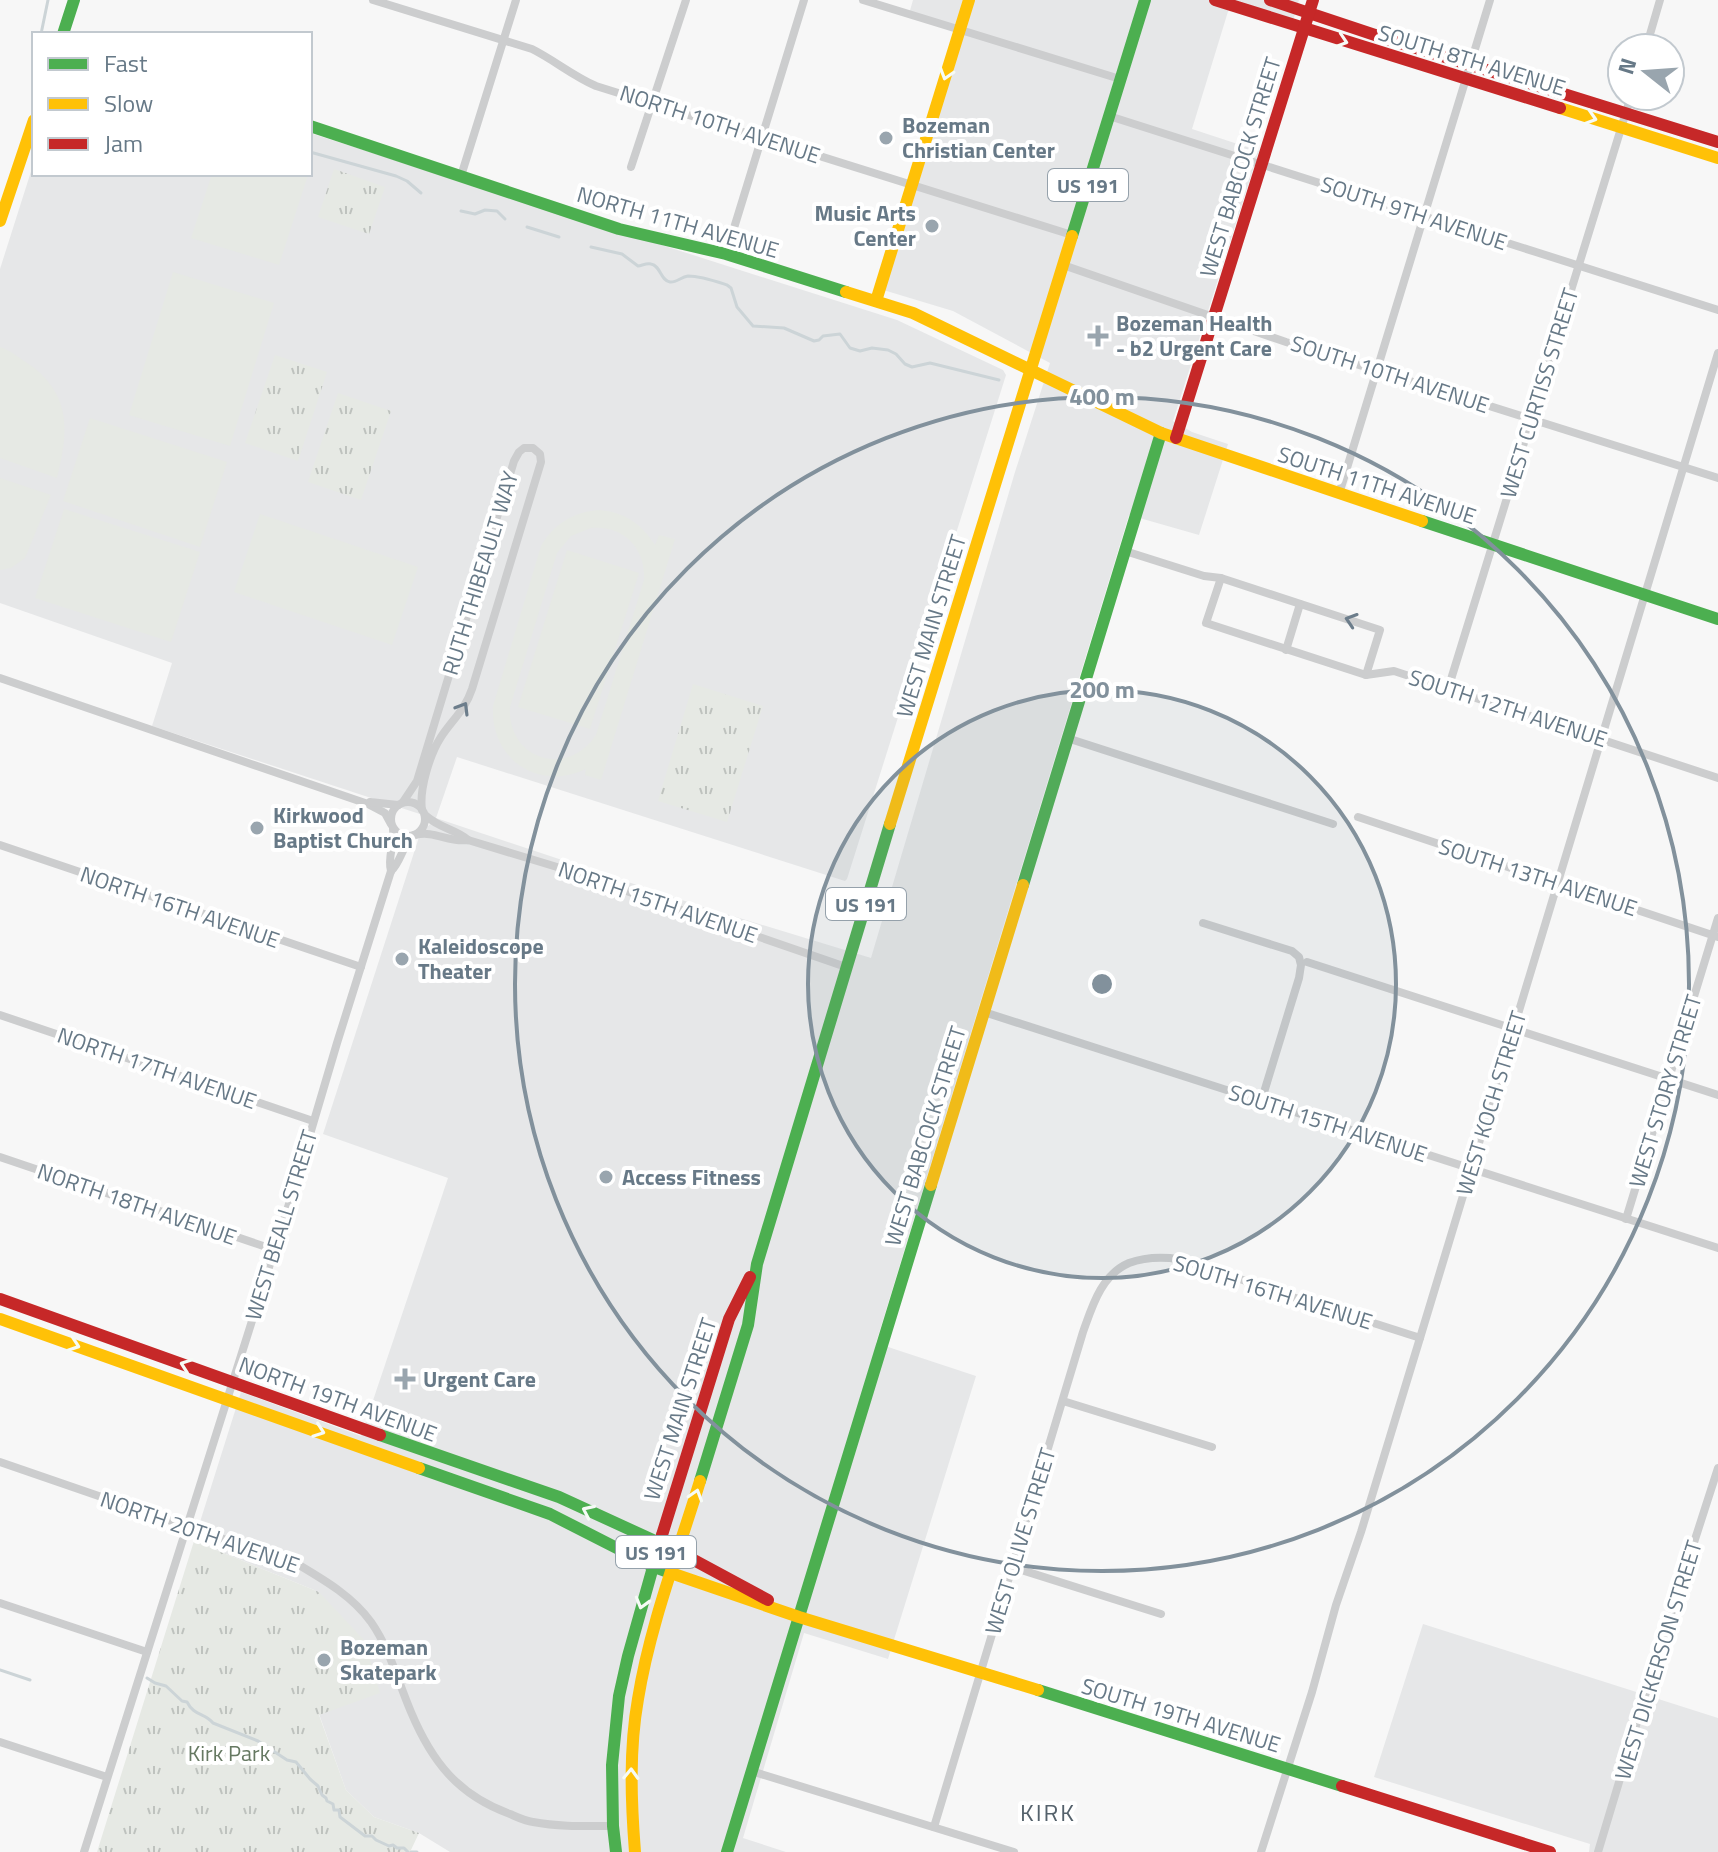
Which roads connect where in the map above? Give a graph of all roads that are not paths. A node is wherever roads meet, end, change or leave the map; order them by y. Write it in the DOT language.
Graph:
graph roads {
  1 [pos="74,0"];
  2 [pos="373,0"];
  3 [pos="516,0"];
  4 [pos="686,0"];
  5 [pos="804,0"];
  6 [pos="863,0"];
  7 [pos="969,0"];
  8 [pos="1145,0"];
  9 [pos="1215,0"];
  10 [pos="1270,0"];
  11 [pos="1490,0"];
  12 [pos="1660,0"];
  13 [pos="1311,6"];
  14 [pos="1304,28"];
  15 [pos="959,30"];
  16 [pos="64,32"];
  17 [pos="1651,32"];
  18 [pos="504,39"];
  19 [pos="1470,65"];
  20 [pos="1121,79"];
  21 [pos="1466,79"];
  22 [pos="652,104"];
  23 [pos="1625,113"];
  24 [pos="1109,116"];
  25 [pos="32,126"];
  26 [pos="312,127"];
  27 [pos="1621,127"];
  28 [pos="761,138"];
  29 [pos="1718,142"];
  30 [pos="1718,158"];
  31 [pos="1262,163"];
  32 [pos="631,167"];
  33 [pos="461,176"];
  34 [pos="912,185"];
  35 [pos="1424,216"];
  36 [pos="0,221"];
  37 [pos="1072,235"];
  38 [pos="726,254"];
  39 [pos="1063,265"];
  40 [pos="1579,265"];
  41 [pos="876,301"];
  42 [pos="1718,310"];
  43 [pos="1214,316"];
  44 [pos="1718,353"];
  45 [pos="1030,370"];
  46 [pos="1377,370"];
  47 [pos="1531,419"];
  48 [pos="1161,433"];
  49 [pos="1176,438"];
  50 [pos="1684,467"];
  51 [pos="1718,478"];
  52 [pos="1339,494"];
  53 [pos="1492,544"];
  54 [pos="1125,551"];
  55 [pos="1221,578"];
  56 [pos="1645,595"];
  57 [pos="1300,604"];
  58 [pos="1718,619"];
  59 [pos="1286,650"];
  60 [pos="1366,675"];
  61 [pos="0,678"];
  62 [pos="1448,689"];
  63 [pos="1067,738"];
  64 [pos="1601,739"];
  65 [pos="1718,778"];
  66 [pos="358,800"];
  67 [pos="401,804"];
  68 [pos="423,813"];
  69 [pos="1358,817"];
  70 [pos="1333,824"];
  71 [pos="392,826"];
  72 [pos="414,835"];
  73 [pos="468,840"];
  74 [pos="0,845"];
  75 [pos="391,871"];
  76 [pos="1558,883"];
  77 [pos="1718,918"];
  78 [pos="1203,923"];
  79 [pos="1715,936"];
  80 [pos="1307,962"];
  81 [pos="361,967"];
  82 [pos="846,967"];
  83 [pos="984,1012"];
  84 [pos="0,1015"];
  85 [pos="1514,1028"];
  86 [pos="1669,1079"];
  87 [pos="1718,1095"];
  88 [pos="1261,1102"];
  89 [pos="313,1121"];
  90 [pos="0,1157"];
  91 [pos="1471,1169"];
  92 [pos="1626,1219"];
  93 [pos="1718,1248"];
  94 [pos="275,1250"];
  95 [pos="757,1264"];
  96 [pos="1125,1265"];
  97 [pos="0,1299"];
  98 [pos="0,1319"];
  99 [pos="1420,1338"];
  100 [pos="232,1382"];
  101 [pos="227,1398"];
  102 [pos="1063,1401"];
  103 [pos="1212,1447"];
  104 [pos="0,1462"];
  105 [pos="1718,1468"];
  106 [pos="188,1527"];
  107 [pos="659,1544"];
  108 [pos="679,1552"];
  109 [pos="652,1566"];
  110 [pos="1012,1567"];
  111 [pos="671,1573"];
  112 [pos="0,1603"];
  113 [pos="1161,1614"];
  114 [pos="799,1617"];
  115 [pos="147,1652"];
  116 [pos="980,1672"];
  117 [pos="0,1742"];
  118 [pos="1288,1769"];
  119 [pos="751,1771"];
  120 [pos="107,1777"];
  121 [pos="613,1826"];
  122 [pos="934,1827"];
  123 [pos="84,1852"];
  124 [pos="616,1852"];
  125 [pos="635,1852"];
  126 [pos="727,1852"];
  127 [pos="1014,1852"];
  128 [pos="1261,1852"];
  129 [pos="1550,1852"];
  130 [pos="1598,1852"];
  1 -- 16 [label="main road"];
  2 -- 18 [label="street, NORTH 10TH AVENUE"];
  3 -- 18 [label="street"];
  4 -- 22 [label="street"];
  5 -- 28 [label="street"];
  6 -- 15 [label="street"];
  7 -- 15 [label="main road"];
  8 -- 20 [label="main road, WEST MAIN STREET / US 191"];
  9 -- 14 [label="main road, SOUTH 8TH AVENUE"];
  10 -- 13 [label="main road, SOUTH 8TH AVENUE"];
  11 -- 19 [label="street"];
  12 -- 17 [label="street"];
  13 -- 14 [label="main road, WEST BABCOCK STREET"];
  13 -- 19 [label="main road, SOUTH 8TH AVENUE"];
  14 -- 21 [label="main road, SOUTH 8TH AVENUE, one-way"];
  14 -- 31 [label="main road, WEST BABCOCK STREET"];
  15 -- 20 [label="street"];
  15 -- 34 [label="main road, one-way"];
  18 -- 22 [label="street, NORTH 10TH AVENUE"];
  18 -- 33 [label="street"];
  19 -- 21 [label="street"];
  19 -- 23 [label="main road, SOUTH 8TH AVENUE"];
  20 -- 24 [label="main road, WEST MAIN STREET / US 191"];
  21 -- 27 [label="main road, SOUTH 8TH AVENUE, one-way"];
  21 -- 35 [label="street"];
  22 -- 28 [label="street, NORTH 10TH AVENUE"];
  22 -- 32 [label="street"];
  23 -- 27 [label="street, WEST CURTISS STREET"];
  23 -- 29 [label="main road, SOUTH 8TH AVENUE"];
  24 -- 31 [label="street, SOUTH 9TH AVENUE"];
  24 -- 37 [label="main road, WEST MAIN STREET / US 191"];
  25 -- 36 [label="main road"];
  26 -- 33 [label="main road, NORTH 11TH AVENUE"];
  27 -- 30 [label="main road, SOUTH 8TH AVENUE"];
  27 -- 40 [label="street, WEST CURTISS STREET"];
  28 -- 34 [label="street, NORTH 10TH AVENUE"];
  28 -- 38 [label="street"];
  31 -- 35 [label="street, SOUTH 9TH AVENUE"];
  31 -- 43 [label="main road, WEST BABCOCK STREET"];
  33 -- 38 [label="main road, NORTH 11TH AVENUE"];
  34 -- 37 [label="street, NORTH 10TH AVENUE"];
  34 -- 41 [label="main road"];
  35 -- 40 [label="street, SOUTH 9TH AVENUE"];
  35 -- 46 [label="street"];
  37 -- 39 [label="main road, WEST MAIN STREET / US 191"];
  38 -- 41 [label="main road, NORTH 11TH AVENUE"];
  39 -- 43 [label="street, SOUTH 10TH AVENUE"];
  39 -- 45 [label="main road, WEST MAIN STREET / US 191"];
  40 -- 42 [label="street, SOUTH 9TH AVENUE"];
  40 -- 47 [label="street, WEST CURTISS STREET"];
  41 -- 45 [label="main road, NORTH 11TH AVENUE"];
  43 -- 46 [label="street, SOUTH 10TH AVENUE"];
  43 -- 49 [label="main road, WEST BABCOCK STREET"];
  44 -- 50 [label="street, WEST KOCH STREET"];
  45 -- 48 [label="main road, SOUTH 11TH AVENUE"];
  45 -- 82 [label="main road, WEST MAIN STREET / US 191"];
  46 -- 47 [label="street, SOUTH 10TH AVENUE"];
  46 -- 52 [label="street"];
  47 -- 50 [label="street, SOUTH 10TH AVENUE"];
  47 -- 53 [label="street, WEST CURTISS STREET"];
  48 -- 49 [label="main road, SOUTH 11TH AVENUE"];
  48 -- 54 [label="main road, WEST BABCOCK STREET"];
  49 -- 52 [label="main road, SOUTH 11TH AVENUE"];
  50 -- 51 [label="street, SOUTH 10TH AVENUE"];
  50 -- 56 [label="street, WEST KOCH STREET"];
  52 -- 53 [label="main road, SOUTH 11TH AVENUE"];
  53 -- 56 [label="main road, SOUTH 11TH AVENUE"];
  53 -- 62 [label="street, WEST CURTISS STREET"];
  54 -- 55 [label="street"];
  54 -- 63 [label="main road, WEST BABCOCK STREET"];
  55 -- 57 [label="street"];
  55 -- 59 [label="street, SOUTH 12TH AVENUE"];
  56 -- 58 [label="main road, SOUTH 11TH AVENUE"];
  56 -- 64 [label="street, WEST KOCH STREET"];
  57 -- 59 [label="street"];
  60 -- 57 [label="street, one-way"];
  59 -- 60 [label="street, SOUTH 12TH AVENUE"];
  60 -- 62 [label="street, SOUTH 12TH AVENUE"];
  61 -- 66 [label="street"];
  62 -- 64 [label="street, SOUTH 12TH AVENUE"];
  63 -- 70 [label="street"];
  63 -- 83 [label="main road, WEST BABCOCK STREET"];
  64 -- 65 [label="street, SOUTH 12TH AVENUE"];
  64 -- 76 [label="street, WEST KOCH STREET"];
  66 -- 67 [label="street"];
  66 -- 71 [label="street"];
  67 -- 68 [label="street"];
  68 -- 67 [label="street, RUTH THIBEAULT WAY, one-way"];
  67 -- 71 [label="street"];
  68 -- 72 [label="street"];
  68 -- 73 [label="street, NORTH 15TH AVENUE"];
  69 -- 76 [label="street, SOUTH 13TH AVENUE"];
  71 -- 72 [label="street"];
  71 -- 75 [label="street, WEST BEALL STREET"];
  72 -- 73 [label="street, NORTH 15TH AVENUE"];
  72 -- 75 [label="street, WEST BEALL STREET"];
  73 -- 82 [label="street, NORTH 15TH AVENUE"];
  74 -- 81 [label="street, NORTH 16TH AVENUE"];
  75 -- 81 [label="street, WEST BEALL STREET"];
  76 -- 79 [label="street, SOUTH 13TH AVENUE"];
  76 -- 85 [label="street, WEST KOCH STREET"];
  77 -- 79 [label="street, WEST STORY STREET"];
  78 -- 88 [label="street"];
  79 -- 86 [label="street, WEST STORY STREET"];
  80 -- 85 [label="street"];
  81 -- 89 [label="street, WEST BEALL STREET"];
  82 -- 95 [label="main road, WEST MAIN STREET / US 191"];
  83 -- 88 [label="street, SOUTH 15TH AVENUE"];
  83 -- 114 [label="main road, WEST BABCOCK STREET"];
  84 -- 89 [label="street, NORTH 17TH AVENUE"];
  85 -- 86 [label="street"];
  85 -- 91 [label="street, WEST KOCH STREET"];
  86 -- 87 [label="street"];
  86 -- 92 [label="street, WEST STORY STREET"];
  88 -- 91 [label="street, SOUTH 15TH AVENUE"];
  89 -- 94 [label="street, WEST BEALL STREET"];
  90 -- 94 [label="street, NORTH 18TH AVENUE"];
  91 -- 92 [label="street, SOUTH 15TH AVENUE"];
  91 -- 99 [label="street, WEST KOCH STREET"];
  92 -- 93 [label="street, SOUTH 15TH AVENUE"];
  94 -- 100 [label="street, WEST BEALL STREET"];
  95 -- 107 [label="main road, WEST MAIN STREET / US 191"];
  108 -- 95 [label="main road, WEST MAIN STREET / US 191, one-way"];
  96 -- 99 [label="street, SOUTH 16TH AVENUE"];
  96 -- 102 [label="street, WEST OLIVE STREET"];
  100 -- 97 [label="main road, NORTH 19TH AVENUE, one-way"];
  98 -- 101 [label="main road, NORTH 19TH AVENUE, one-way"];
  99 -- 118 [label="street, WEST KOCH STREET"];
  100 -- 101 [label="street, WEST BEALL STREET"];
  107 -- 100 [label="main road, NORTH 19TH AVENUE, one-way"];
  101 -- 106 [label="street, WEST BEALL STREET"];
  101 -- 109 [label="main road, NORTH 19TH AVENUE, one-way"];
  102 -- 103 [label="street"];
  102 -- 110 [label="street, WEST OLIVE STREET"];
  104 -- 106 [label="street, NORTH 20TH AVENUE"];
  105 -- 130 [label="street, WEST DICKERSON STREET"];
  106 -- 115 [label="street, WEST BEALL STREET"];
  106 -- 121 [label="street, NORTH 20TH AVENUE"];
  107 -- 108 [label="main road, SOUTH 19TH AVENUE"];
  107 -- 109 [label="main road, WEST MAIN STREET / US 191"];
  108 -- 111 [label="main road, WEST MAIN STREET / US 191"];
  108 -- 114 [label="main road, SOUTH 19TH AVENUE"];
  109 -- 111 [label="main road, SOUTH 19TH AVENUE"];
  109 -- 121 [label="main road, WEST MAIN STREET / US 191, one-way"];
  110 -- 113 [label="street"];
  110 -- 116 [label="street, WEST OLIVE STREET"];
  111 -- 114 [label="main road, SOUTH 19TH AVENUE"];
  125 -- 111 [label="main road, WEST MAIN STREET / US 191, one-way"];
  112 -- 115 [label="street"];
  114 -- 116 [label="main road, SOUTH 19TH AVENUE"];
  114 -- 119 [label="main road, WEST BABCOCK STREET"];
  115 -- 120 [label="street, WEST BEALL STREET"];
  116 -- 118 [label="main road, SOUTH 19TH AVENUE"];
  116 -- 122 [label="street, WEST OLIVE STREET"];
  117 -- 120 [label="street"];
  118 -- 128 [label="street, WEST KOCH STREET"];
  118 -- 129 [label="main road, SOUTH 19TH AVENUE"];
  119 -- 122 [label="street"];
  119 -- 126 [label="main road, WEST BABCOCK STREET"];
  120 -- 123 [label="street, WEST BEALL STREET"];
  121 -- 124 [label="main road, WEST MAIN STREET / US 191"];
  122 -- 127 [label="street"];
}
